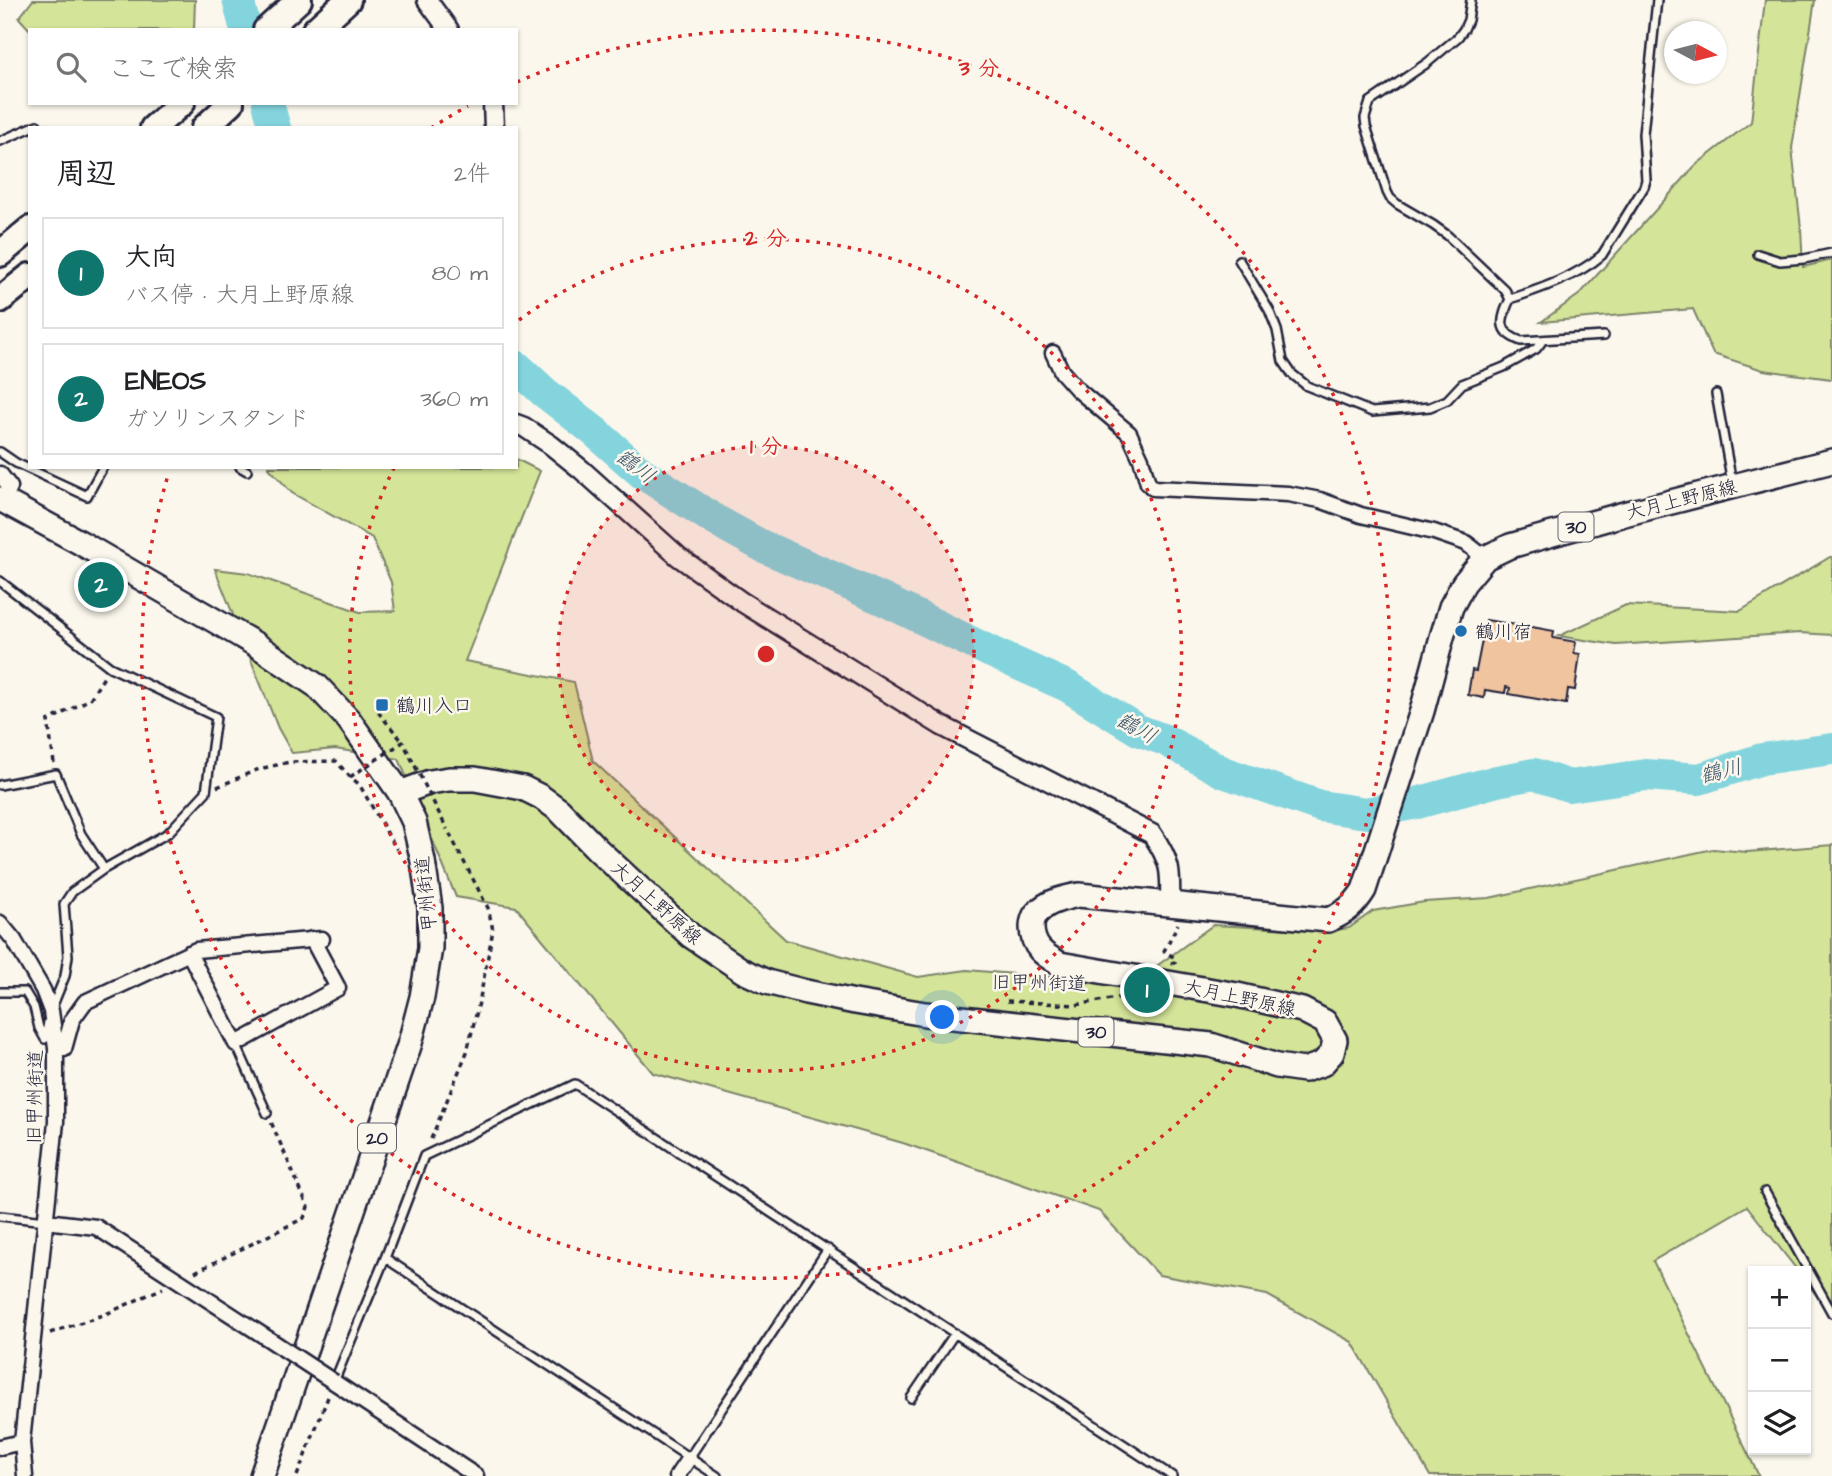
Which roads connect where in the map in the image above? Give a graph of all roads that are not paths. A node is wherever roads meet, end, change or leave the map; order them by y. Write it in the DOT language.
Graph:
graph roads {
  1 [pos="299,0"];
  2 [pos="348,0"];
  3 [pos="427,0"];
  4 [pos="1471,0"];
  5 [pos="1657,0"];
  6 [pos="268,28"];
  7 [pos="317,28"];
  8 [pos="448,28"];
  9 [pos="180,105"];
  10 [pos="230,105"];
  11 [pos="493,105"];
  12 [pos="155,126"];
  13 [pos="206,126"];
  14 [pos="494,126"];
  15 [pos="28,129"];
  16 [pos="0,141"];
  17 [pos="28,231"];
  18 [pos="1832,253"];
  19 [pos="0,254"];
  20 [pos="1758,254"];
  21 [pos="1238,260"];
  22 [pos="28,278"];
  23 [pos="1510,299"];
  24 [pos="0,300"];
  25 [pos="1604,336"];
  26 [pos="1544,340"];
  27 [pos="1053,353"];
  28 [pos="1716,394"];
  29 [pos="518,425"];
  30 [pos="0,452"];
  31 [pos="1832,461"];
  32 [pos="28,468"];
  33 [pos="29,469"];
  34 [pos="102,469"];
  35 [pos="0,474"];
  36 [pos="1733,486"];
  37 [pos="1,501"];
  38 [pos="1485,558"];
  39 [pos="0,581"];
  40 [pos="0,785"];
  41 [pos="400,793"];
  42 [pos="104,869"];
  43 [pos="1178,905"];
  44 [pos="0,923"];
  45 [pos="189,953"];
  46 [pos="0,992"];
  47 [pos="51,1012"];
  48 [pos="236,1044"];
  49 [pos="56,1048"];
  50 [pos="267,1113"];
  51 [pos="1765,1192"];
  52 [pos="0,1216"];
  53 [pos="46,1221"];
  54 [pos="828,1249"];
  55 [pos="384,1258"];
  56 [pos="1832,1313"];
  57 [pos="955,1333"];
  58 [pos="334,1382"];
  59 [pos="911,1398"];
  60 [pos="22,1442"];
  61 [pos="0,1447"];
  62 [pos="689,1458"];
  63 [pos="25,1476"];
  64 [pos="262,1476"];
  65 [pos="477,1476"];
  66 [pos="677,1476"];
  67 [pos="717,1476"];
  68 [pos="1172,1476"];
  1 -- 6 [label="highway"];
  2 -- 7 [label="highway"];
  3 -- 8 [label="street"];
  4 -- 23 [label="lane"];
  5 -- 23 [label="lane"];
  9 -- 12 [label="highway"];
  10 -- 13 [label="highway"];
  11 -- 14 [label="street"];
  15 -- 16 [label="lane"];
  17 -- 19 [label="highway"];
  18 -- 20 [label="lane"];
  21 -- 26 [label="lane"];
  22 -- 24 [label="highway"];
  23 -- 26 [label="lane"];
  25 -- 26 [label="lane"];
  27 -- 38 [label="street"];
  28 -- 36 [label="lane"];
  29 -- 43 [label="street"];
  30 -- 32 [label="lane"];
  31 -- 36 [label="main road, 大月上野原線 / 30"];
  33 -- 34 [label="lane"];
  35 -- 37 [label="street"];
  36 -- 38 [label="main road, 大月上野原線 / 30"];
  37 -- 41 [label="main road, 甲州街道 / 20"];
  38 -- 43 [label="main road, 大月上野原線 / 30"];
  39 -- 42 [label="lane, 旧甲州街道"];
  40 -- 42 [label="lane"];
  41 -- 43 [label="main road, 大月上野原線 / 30"];
  41 -- 64 [label="main road, 甲州街道 / 20"];
  42 -- 47 [label="lane, 旧甲州街道"];
  44 -- 47 [label="street"];
  45 -- 48 [label="street"];
  45 -- 48 [label="street"];
  45 -- 49 [label="street"];
  46 -- 47 [label="lane"];
  47 -- 49 [label="street, 旧甲州街道"];
  48 -- 50 [label="lane"];
  49 -- 53 [label="street, 旧甲州街道"];
  51 -- 56 [label="lane"];
  52 -- 53 [label="lane"];
  53 -- 58 [label="street, bridge"];
  53 -- 60 [label="street, 旧甲州街道"];
  54 -- 55 [label="lane"];
  54 -- 57 [label="lane"];
  54 -- 62 [label="lane"];
  55 -- 58 [label="lane"];
  55 -- 62 [label="lane"];
  57 -- 59 [label="lane"];
  57 -- 68 [label="lane"];
  58 -- 65 [label="street"];
  60 -- 61 [label="street"];
  60 -- 63 [label="street, 旧甲州街道"];
  62 -- 66 [label="street"];
  62 -- 67 [label="lane"];
}
